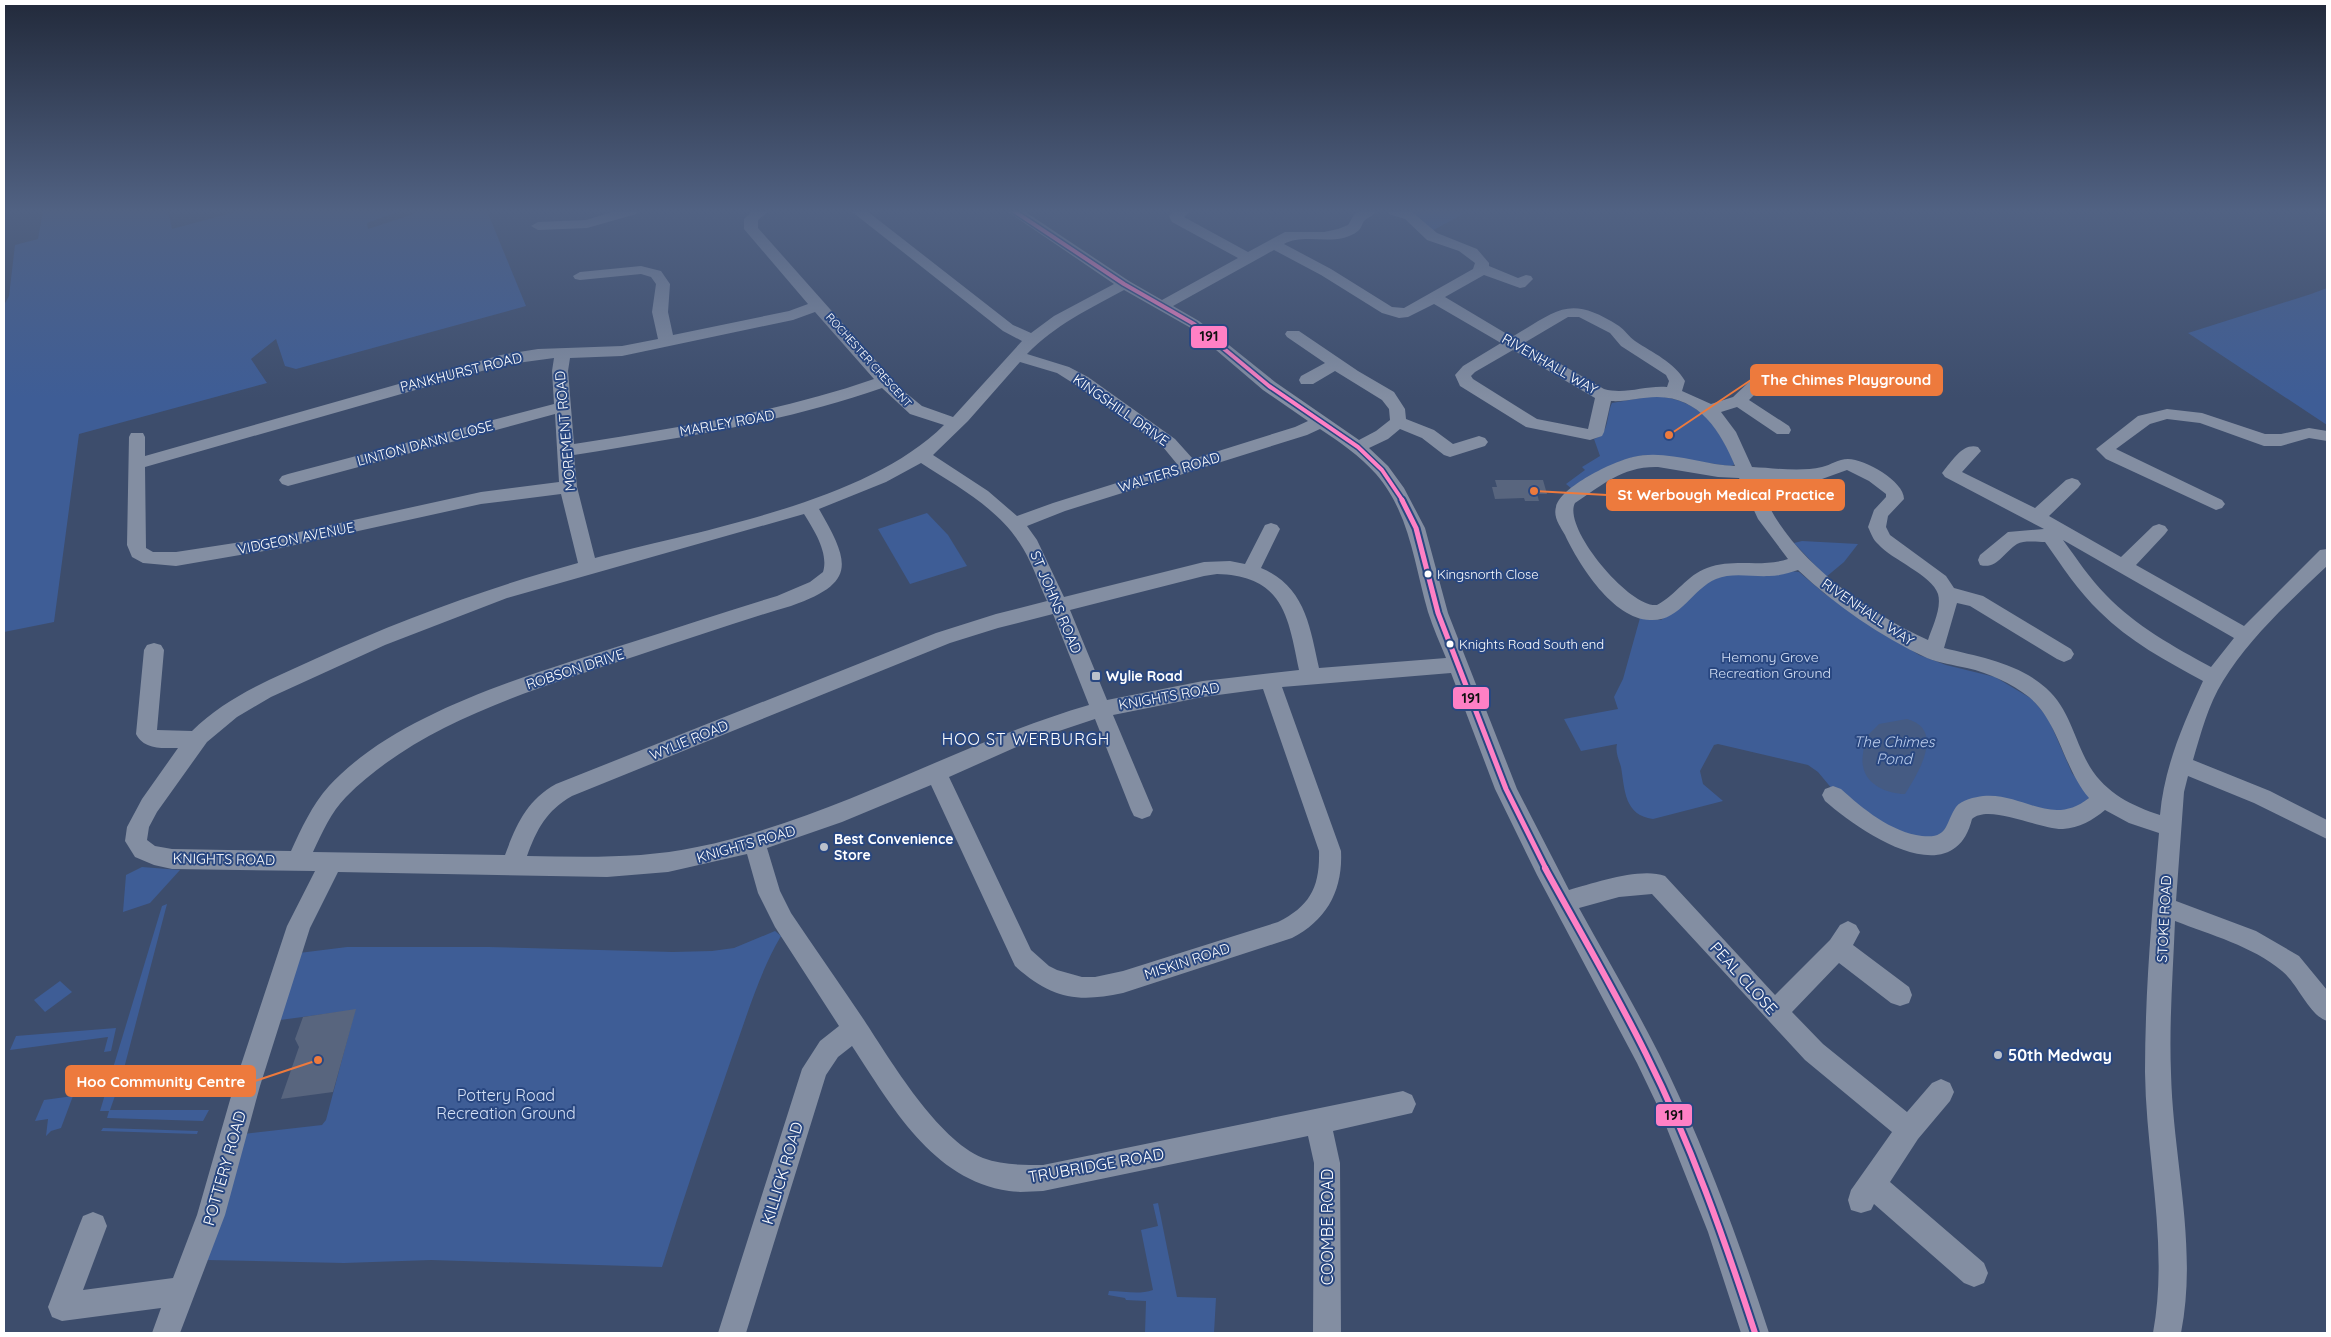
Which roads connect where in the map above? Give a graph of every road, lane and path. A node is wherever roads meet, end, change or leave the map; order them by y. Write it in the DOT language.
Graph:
graph roads {
  1 [pos="607,273"];
  2 [pos="654,273"];
  3 [pos="791,273"];
  4 [pos="938,273"];
  5 [pos="1108,273"];
  6 [pos="1220,273"];
  7 [pos="1328,273"];
  8 [pos="1477,273"];
  9 [pos="1493,273"];
  10 [pos="580,276"];
  11 [pos="1526,280"];
  12 [pos="1124,284"];
  13 [pos="1435,298"];
  14 [pos="819,305"];
  15 [pos="1164,305"];
  16 [pos="1293,334"];
  17 [pos="1033,340"];
  18 [pos="667,342"];
  19 [pos="1513,344"];
  20 [pos="563,353"];
  21 [pos="1017,356"];
  22 [pos="1335,364"];
  23 [pos="1307,380"];
  24 [pos="885,381"];
  25 [pos="1755,386"];
  26 [pos="1673,393"];
  27 [pos="1604,395"];
  28 [pos="1739,402"];
  29 [pos="562,407"];
  30 [pos="1707,411"];
  31 [pos="1322,421"];
  32 [pos="1398,422"];
  33 [pos="956,423"];
  34 [pos="1783,430"];
  35 [pos="2327,436"];
  36 [pos="137,437"];
  37 [pos="1479,442"];
  38 [pos="1358,447"];
  39 [pos="565,451"];
  40 [pos="1972,452"];
  41 [pos="921,455"];
  42 [pos="137,464"];
  43 [pos="1189,466"];
  44 [pos="1746,472"];
  45 [pos="288,480"];
  46 [pos="2072,484"];
  47 [pos="568,487"];
  48 [pos="2216,504"];
  49 [pos="809,506"];
  50 [pos="2037,517"];
  51 [pos="1015,524"];
  52 [pos="1271,529"];
  53 [pos="2159,530"];
  54 [pos="2052,532"];
  55 [pos="2327,556"];
  56 [pos="1986,560"];
  57 [pos="1802,562"];
  58 [pos="2123,566"];
  59 [pos="588,567"];
  60 [pos="1250,572"];
  61 [pos="1947,593"];
  62 [pos="1059,606"];
  63 [pos="2246,636"];
  64 [pos="154,650"];
  65 [pos="1933,652"];
  66 [pos="2064,654"];
  67 [pos="1457,665"];
  68 [pos="1311,678"];
  69 [pos="2214,678"];
  70 [pos="1270,681"];
  71 [pos="1101,710"];
  72 [pos="196,740"];
  73 [pos="2181,764"];
  74 [pos="936,773"];
  75 [pos="1833,795"];
  76 [pos="2105,798"];
  77 [pos="1142,810"];
  78 [pos="2169,827"];
  79 [pos="2327,830"];
  80 [pos="755,844"];
  81 [pos="298,861"];
  82 [pos="332,861"];
  83 [pos="512,866"];
  84 [pos="1564,902"];
  85 [pos="2164,907"];
  86 [pos="1900,995"];
  87 [pos="2327,1010"];
  88 [pos="1775,1012"];
  89 [pos="855,1029"];
  90 [pos="1941,1092"];
  91 [pos="1403,1104"];
  92 [pos="1317,1121"];
  93 [pos="1910,1130"];
  94 [pos="93,1226"];
  95 [pos="1974,1273"];
  96 [pos="182,1291"];
  97 [pos="166,1333"];
  98 [pos="733,1333"];
  99 [pos="1327,1333"];
  100 [pos="1755,1333"];
  101 [pos="2167,1333"];
  1 -- 10 [label="street"];
  2 -- 18 [label="street"];
  3 -- 14 [label="street, ROCHESTER CRESCENT"];
  4 -- 17 [label="street"];
  5 -- 12 [label="street"];
  6 -- 15 [label="street"];
  7 -- 13 [label="street"];
  8 -- 13 [label="street"];
  9 -- 11 [label="street"];
  12 -- 15 [label="street"];
  12 -- 17 [label="street, KNIGHTS ROAD"];
  13 -- 19 [label="street, RIVENHALL WAY"];
  14 -- 18 [label="street, PANKHURST ROAD"];
  14 -- 24 [label="street, ROCHESTER CRESCENT"];
  15 -- 31 [label="street"];
  16 -- 22 [label="street"];
  17 -- 21 [label="street, KNIGHTS ROAD"];
  18 -- 20 [label="street, PANKHURST ROAD"];
  19 -- 26 [label="street"];
  19 -- 27 [label="street, RIVENHALL WAY"];
  19 -- 27 [label="street"];
  20 -- 29 [label="street, MOREMENT ROAD"];
  20 -- 42 [label="street, PANKHURST ROAD"];
  21 -- 33 [label="street, KNIGHTS ROAD"];
  21 -- 43 [label="street, KINGSHILL DRIVE"];
  22 -- 23 [label="street"];
  22 -- 32 [label="street"];
  24 -- 33 [label="street, ROCHESTER CRESCENT"];
  24 -- 39 [label="street, MARLEY ROAD"];
  25 -- 28 [label="street"];
  26 -- 27 [label="street, RIVENHALL WAY"];
  26 -- 30 [label="street, RIVENHALL WAY"];
  28 -- 30 [label="street"];
  28 -- 34 [label="street"];
  29 -- 39 [label="street, MOREMENT ROAD"];
  29 -- 45 [label="street, LINTON DANN CLOSE"];
  30 -- 44 [label="street, RIVENHALL WAY"];
  31 -- 38 [label="street"];
  31 -- 43 [label="street, WALTERS ROAD"];
  32 -- 37 [label="street"];
  32 -- 38 [label="street"];
  33 -- 41 [label="street, KNIGHTS ROAD"];
  35 -- 48 [label="street"];
  36 -- 42 [label="street, VIDGEON AVENUE"];
  38 -- 67 [label="street"];
  39 -- 47 [label="street, MOREMENT ROAD"];
  40 -- 50 [label="street"];
  41 -- 49 [label="street, KNIGHTS ROAD"];
  41 -- 51 [label="street, ST JOHNS ROAD"];
  42 -- 47 [label="street, VIDGEON AVENUE"];
  43 -- 51 [label="street, WALTERS ROAD"];
  44 -- 57 [label="street, RIVENHALL WAY"];
  44 -- 57 [label="street"];
  44 -- 61 [label="street"];
  46 -- 50 [label="street"];
  47 -- 59 [label="street, MOREMENT ROAD"];
  49 -- 59 [label="street, KNIGHTS ROAD"];
  49 -- 81 [label="street, ROBSON DRIVE"];
  50 -- 54 [label="street"];
  51 -- 62 [label="street, ST JOHNS ROAD"];
  52 -- 60 [label="street"];
  53 -- 58 [label="street"];
  54 -- 56 [label="street"];
  54 -- 58 [label="street"];
  54 -- 69 [label="street"];
  55 -- 63 [label="street, STOKE ROAD"];
  57 -- 65 [label="street, RIVENHALL WAY"];
  58 -- 63 [label="street"];
  59 -- 72 [label="street, KNIGHTS ROAD"];
  60 -- 62 [label="street, WYLIE ROAD"];
  60 -- 68 [label="street, WYLIE ROAD"];
  61 -- 65 [label="street"];
  61 -- 66 [label="street"];
  62 -- 71 [label="street, ST JOHNS ROAD"];
  62 -- 83 [label="street, WYLIE ROAD"];
  63 -- 69 [label="street, STOKE ROAD"];
  64 -- 72 [label="street"];
  65 -- 76 [label="street, RIVENHALL WAY"];
  67 -- 68 [label="street, KNIGHTS ROAD"];
  67 -- 84 [label="street"];
  68 -- 70 [label="street, KNIGHTS ROAD"];
  69 -- 73 [label="street, STOKE ROAD"];
  70 -- 71 [label="street, KNIGHTS ROAD"];
  70 -- 74 [label="street, MISKIN ROAD"];
  71 -- 74 [label="street, KNIGHTS ROAD"];
  71 -- 77 [label="street, ST JOHNS ROAD"];
  72 -- 81 [label="street, KNIGHTS ROAD"];
  73 -- 78 [label="street, STOKE ROAD"];
  73 -- 79 [label="street"];
  74 -- 80 [label="street, KNIGHTS ROAD"];
  75 -- 76 [label="street"];
  76 -- 78 [label="street, RIVENHALL WAY"];
  78 -- 85 [label="street, STOKE ROAD"];
  80 -- 83 [label="street, KNIGHTS ROAD"];
  80 -- 89 [label="street, TRUBRIDGE ROAD"];
  81 -- 82 [label="street, KNIGHTS ROAD"];
  82 -- 83 [label="street, KNIGHTS ROAD"];
  82 -- 96 [label="street, POTTERY ROAD"];
  84 -- 88 [label="street, PEAL CLOSE"];
  84 -- 100 [label="street"];
  85 -- 87 [label="street"];
  85 -- 101 [label="street, STOKE ROAD"];
  86 -- 88 [label="street"];
  88 -- 93 [label="street, PEAL CLOSE"];
  89 -- 92 [label="street, TRUBRIDGE ROAD"];
  89 -- 98 [label="street, KILLICK ROAD"];
  90 -- 93 [label="street"];
  91 -- 92 [label="street, TRUBRIDGE ROAD"];
  92 -- 99 [label="street, COOMBE ROAD"];
  93 -- 95 [label="street"];
  94 -- 96 [label="street"];
  96 -- 97 [label="street, POTTERY ROAD"];
}
